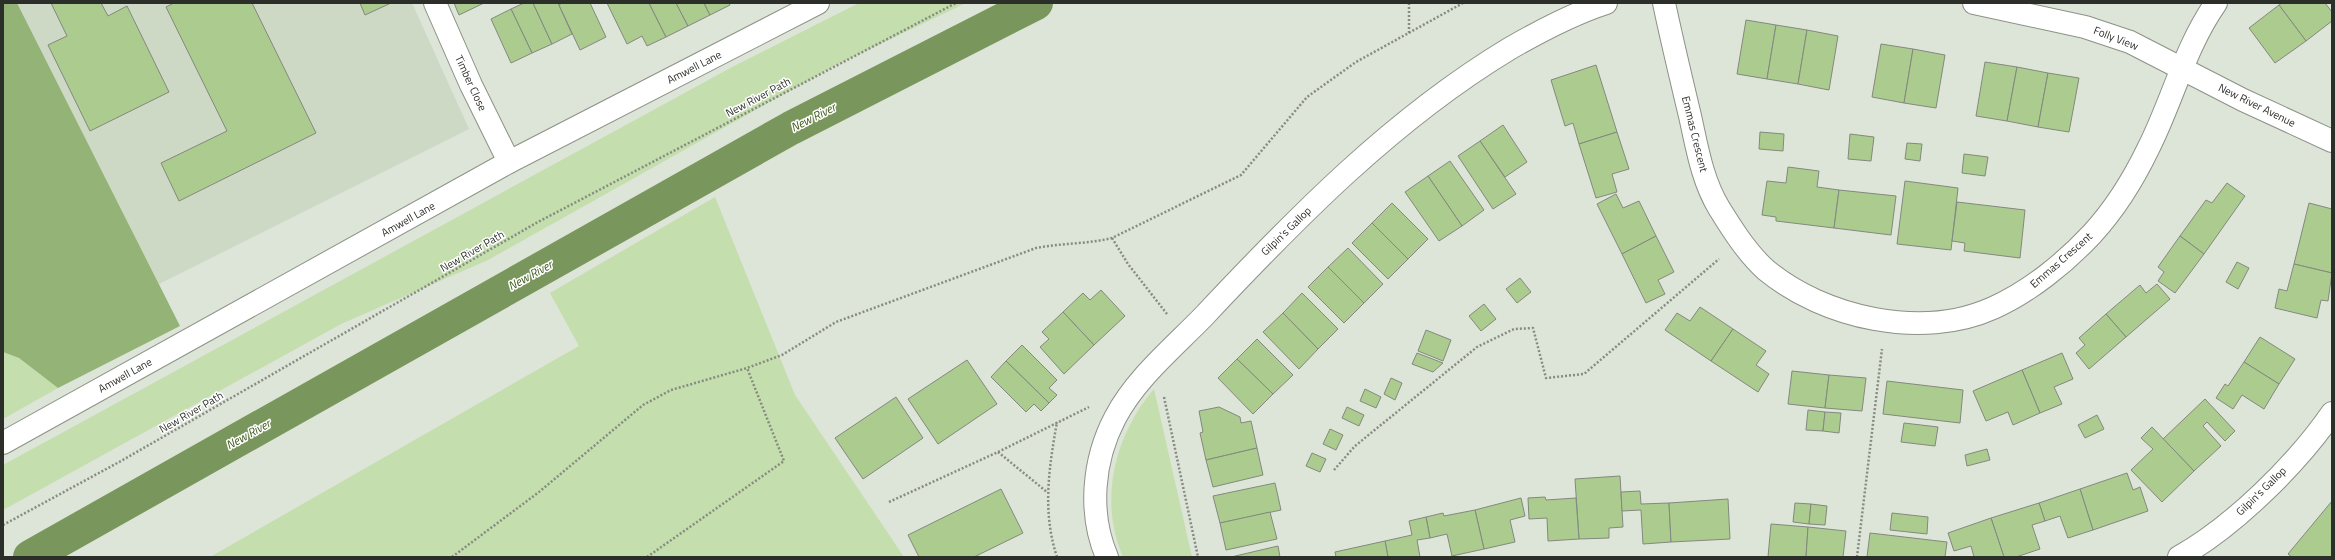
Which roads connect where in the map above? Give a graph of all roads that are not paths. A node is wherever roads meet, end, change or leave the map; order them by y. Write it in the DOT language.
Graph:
graph roads {
  1 [pos="435,3"];
  2 [pos="818,3"];
  3 [pos="1606,3"];
  4 [pos="1664,3"];
  5 [pos="1974,3"];
  6 [pos="2216,3"];
  7 [pos="2182,68"];
  8 [pos="2332,141"];
  9 [pos="509,162"];
  10 [pos="2332,413"];
  11 [pos="3,443"];
  12 [pos="1107,557"];
  13 [pos="2180,557"];
  1 -- 9 [label="street, Timber Close"];
  2 -- 9 [label="street, Amwell Lane"];
  3 -- 12 [label="street, Gilpin's Gallop"];
  4 -- 7 [label="street, Emmas Crescent"];
  5 -- 7 [label="street, Folly View"];
  6 -- 7 [label="street"];
  7 -- 8 [label="street, New River Avenue"];
  9 -- 11 [label="street, Amwell Lane"];
  10 -- 13 [label="street, Gilpin's Gallop"];
}
